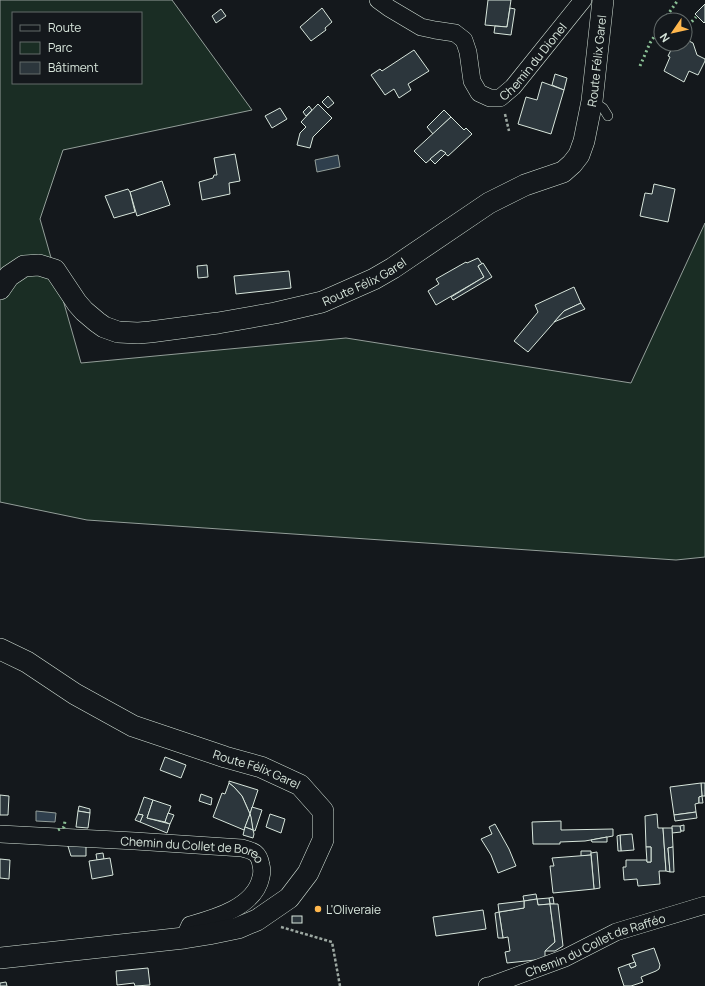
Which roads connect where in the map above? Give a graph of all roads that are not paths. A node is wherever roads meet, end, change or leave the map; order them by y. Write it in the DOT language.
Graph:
graph roads {
  1 [pos="378,0"];
  2 [pos="583,0"];
  3 [pos="603,0"];
  4 [pos="592,100"];
  5 [pos="608,116"];
  6 [pos="0,289"];
  7 [pos="0,649"];
  8 [pos="0,834"];
  9 [pos="705,905"];
  10 [pos="184,938"];
  11 [pos="0,958"];
  12 [pos="486,986"];
  1 -- 2 [label="street, Chemin du Dionel"];
  3 -- 4 [label="street, Route Félix Garel"];
  4 -- 5 [label="lane"];
  4 -- 6 [label="street, Route Félix Garel"];
  7 -- 10 [label="street, Route Félix Garel"];
  8 -- 10 [label="street, Chemin du Collet de Boreo"];
  9 -- 12 [label="street, Chemin du Collet de Rafféo"];
  10 -- 11 [label="street, Route Félix Garel"];
}
